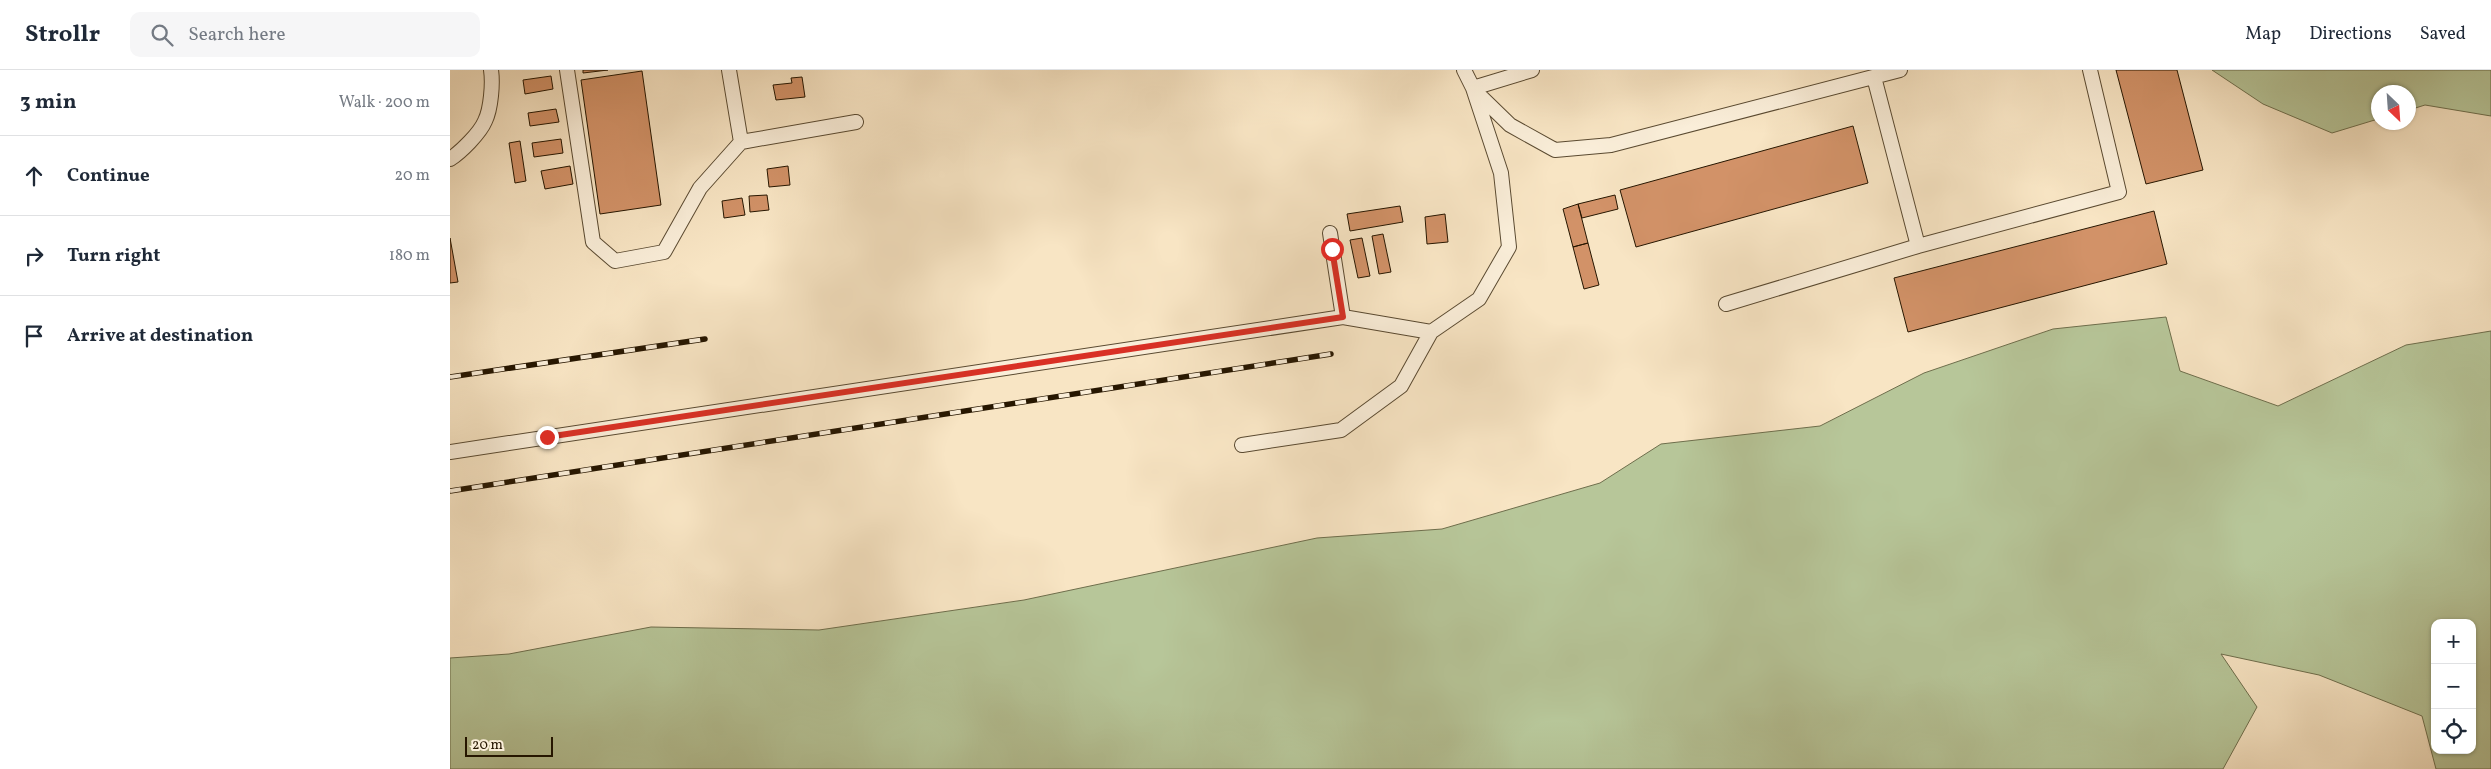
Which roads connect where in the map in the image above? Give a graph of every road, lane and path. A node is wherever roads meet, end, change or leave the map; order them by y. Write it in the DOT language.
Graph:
graph roads {
  1 [pos="491,70"];
  2 [pos="567,70"];
  3 [pos="729,70"];
  4 [pos="1464,70"];
  5 [pos="1532,70"];
  6 [pos="1900,70"];
  7 [pos="2090,70"];
  8 [pos="1874,77"];
  9 [pos="1473,88"];
  10 [pos="856,122"];
  11 [pos="741,142"];
  12 [pos="450,159"];
  13 [pos="1330,232"];
  14 [pos="1918,246"];
  15 [pos="1726,304"];
  16 [pos="1343,317"];
  17 [pos="1431,332"];
  18 [pos="1242,445"];
  19 [pos="450,452"];
  1 -- 12 [label="lane"];
  2 -- 11 [label="lane"];
  3 -- 11 [label="lane"];
  4 -- 9 [label="lane"];
  5 -- 9 [label="lane"];
  6 -- 8 [label="lane"];
  7 -- 14 [label="lane"];
  8 -- 9 [label="lane"];
  8 -- 14 [label="lane"];
  9 -- 17 [label="lane"];
  10 -- 11 [label="lane"];
  13 -- 16 [label="lane"];
  14 -- 15 [label="lane"];
  16 -- 17 [label="lane"];
  16 -- 19 [label="lane"];
  17 -- 18 [label="lane"];
}
